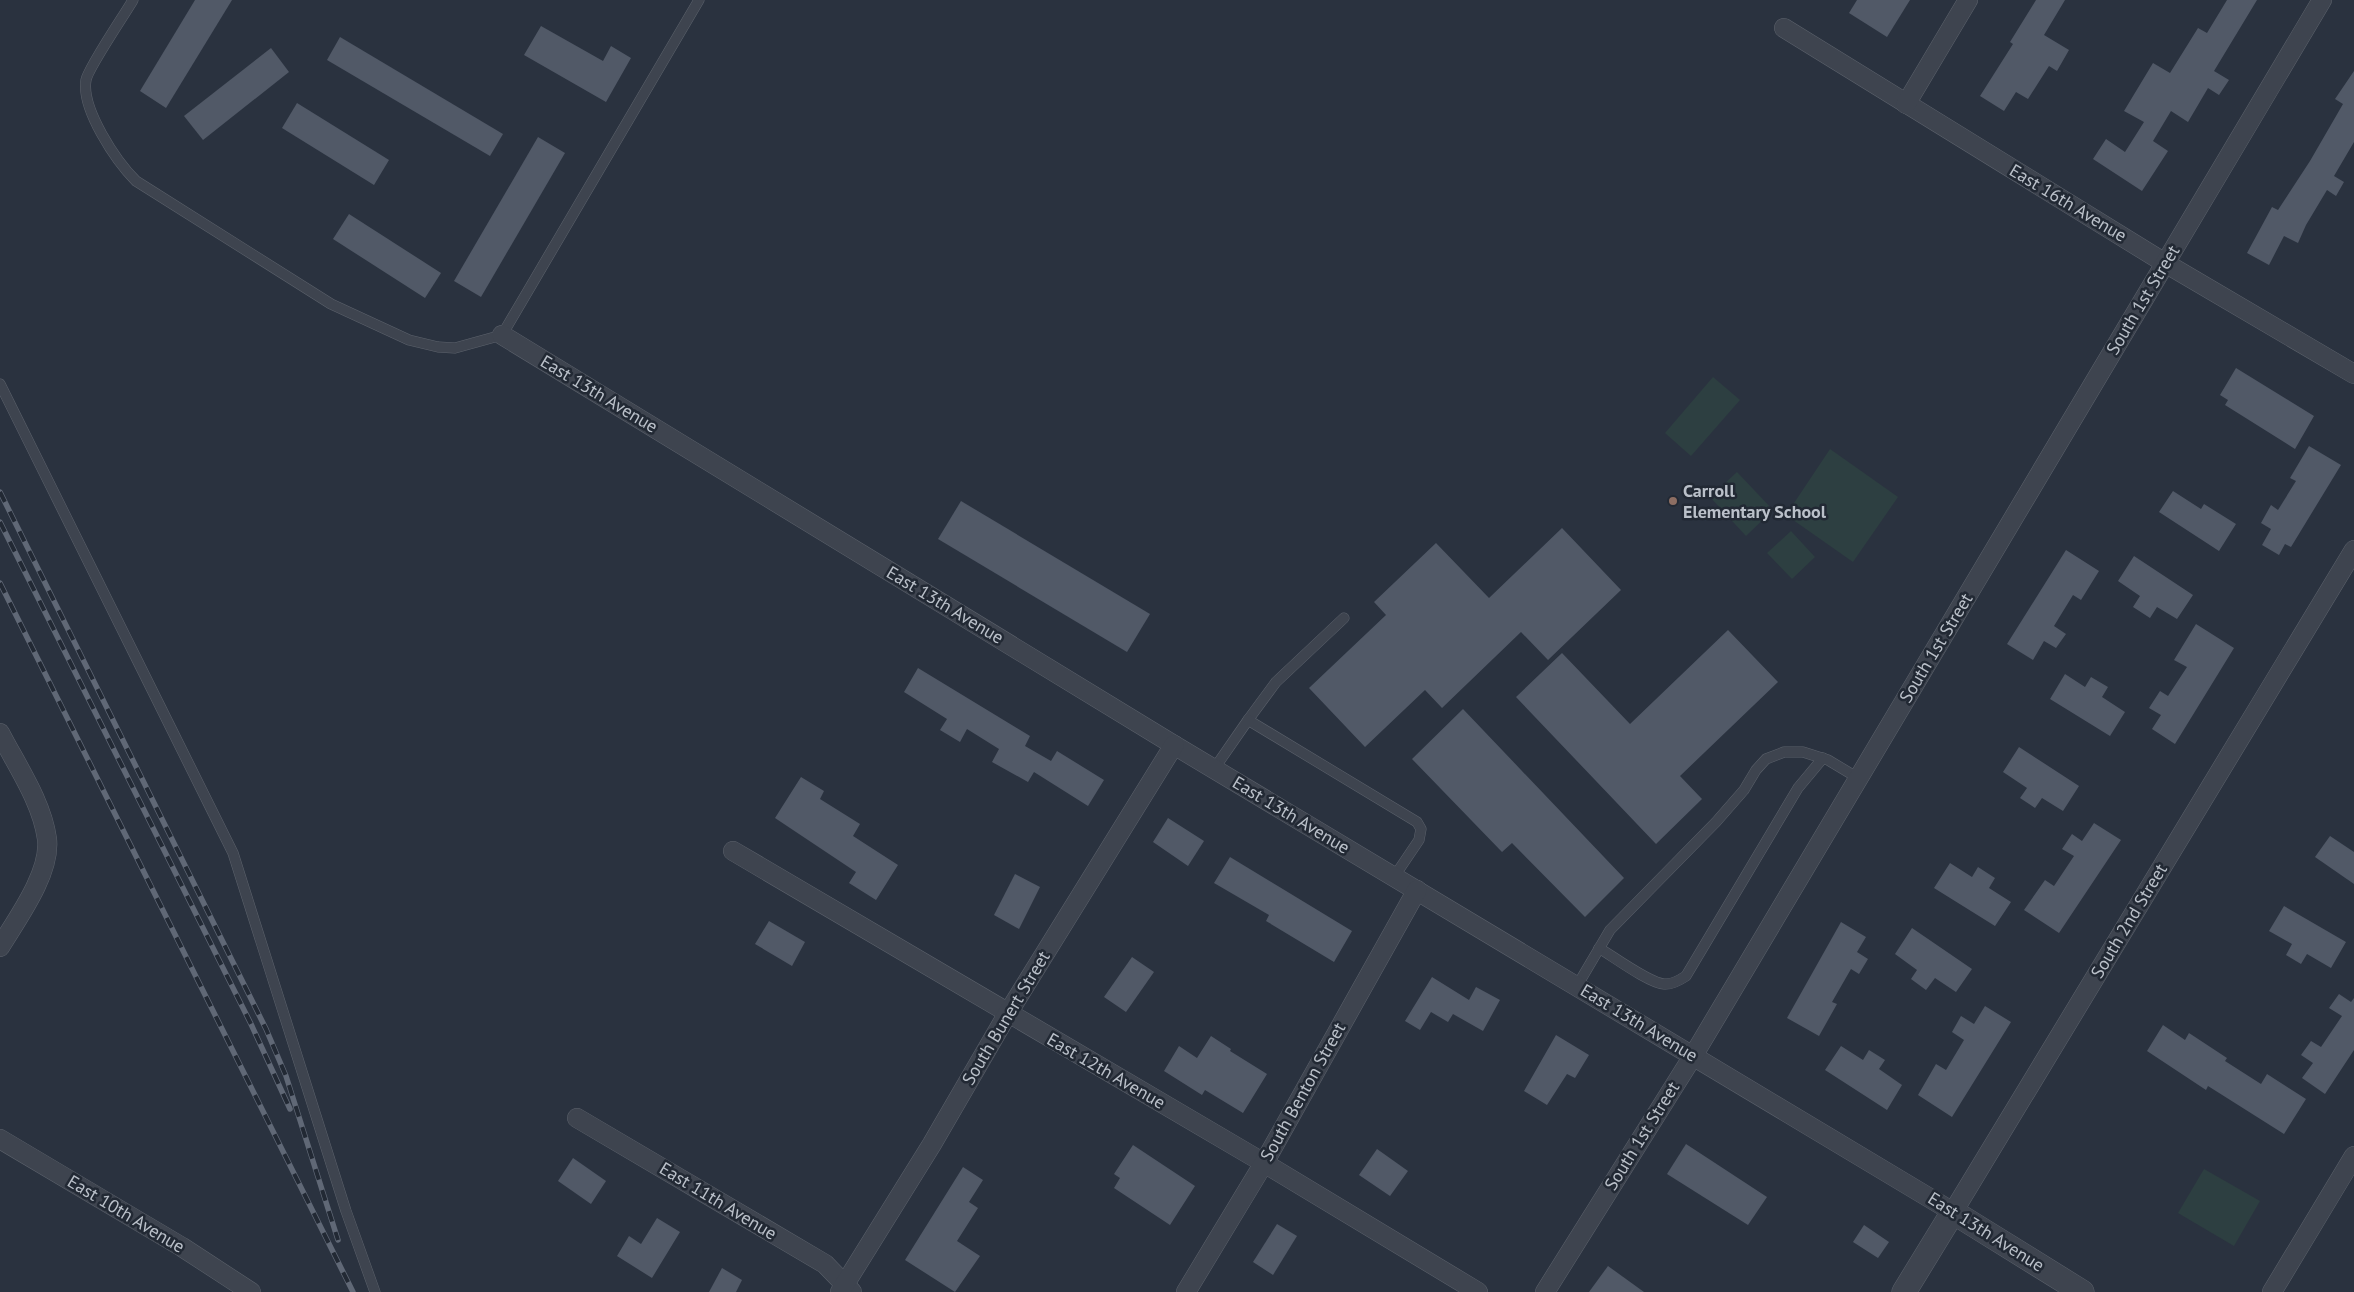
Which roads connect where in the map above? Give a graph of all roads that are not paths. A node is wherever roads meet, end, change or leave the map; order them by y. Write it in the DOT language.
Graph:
graph roads {
  1 [pos="133,0"];
  2 [pos="699,0"];
  3 [pos="1968,0"];
  4 [pos="2322,0"];
  5 [pos="1784,28"];
  6 [pos="1906,104"];
  7 [pos="2166,263"];
  8 [pos="502,335"];
  9 [pos="2354,374"];
  10 [pos="0,384"];
  11 [pos="2354,550"];
  12 [pos="1344,618"];
  13 [pos="1248,720"];
  14 [pos="0,733"];
  15 [pos="1174,745"];
  16 [pos="1823,758"];
  17 [pos="1214,769"];
  18 [pos="1858,778"];
  19 [pos="733,851"];
  20 [pos="1394,877"];
  21 [pos="1417,890"];
  22 [pos="0,947"];
  23 [pos="1599,948"];
  24 [pos="1577,986"];
  25 [pos="1008,1013"];
  26 [pos="1693,1056"];
  27 [pos="577,1118"];
  28 [pos="0,1139"];
  29 [pos="2354,1156"];
  30 [pos="1264,1163"];
  31 [pos="1953,1212"];
  32 [pos="846,1289"];
  33 [pos="251,1292"];
  34 [pos="375,1292"];
  35 [pos="1186,1292"];
  36 [pos="1478,1292"];
  37 [pos="1545,1292"];
  38 [pos="1904,1292"];
  39 [pos="2082,1292"];
  40 [pos="2272,1292"];
  1 -- 8 [label="lane"];
  2 -- 8 [label="lane"];
  3 -- 6 [label="street"];
  4 -- 7 [label="street, South 1st Street"];
  5 -- 6 [label="street, East 16th Avenue"];
  6 -- 7 [label="street, East 16th Avenue"];
  7 -- 9 [label="street, East 16th Avenue"];
  7 -- 18 [label="street, South 1st Street"];
  8 -- 15 [label="street, East 13th Avenue"];
  10 -- 34 [label="lane"];
  11 -- 31 [label="street, South 2nd Street"];
  12 -- 13 [label="lane"];
  13 -- 17 [label="lane"];
  13 -- 20 [label="lane"];
  14 -- 22 [label="street"];
  15 -- 17 [label="street, East 13th Avenue"];
  15 -- 25 [label="street, South Bunert Street"];
  16 -- 18 [label="lane"];
  16 -- 23 [label="lane"];
  16 -- 23 [label="lane"];
  17 -- 20 [label="street, East 13th Avenue"];
  18 -- 26 [label="street, South 1st Street"];
  19 -- 25 [label="street, East 12th Avenue"];
  20 -- 21 [label="street, East 13th Avenue"];
  21 -- 24 [label="street, East 13th Avenue"];
  21 -- 30 [label="street, South Benton Street"];
  23 -- 24 [label="lane"];
  24 -- 26 [label="street, East 13th Avenue"];
  25 -- 30 [label="street, East 12th Avenue"];
  25 -- 32 [label="street, South Bunert Street"];
  26 -- 31 [label="street, East 13th Avenue"];
  26 -- 37 [label="street, South 1st Street"];
  27 -- 32 [label="street, East 11th Avenue"];
  28 -- 33 [label="street, East 10th Avenue"];
  29 -- 40 [label="street"];
  30 -- 35 [label="street, South Benton Street"];
  30 -- 36 [label="street, East 12th Avenue"];
  31 -- 38 [label="street, South 2nd Street"];
  31 -- 39 [label="street, East 13th Avenue"];
}
